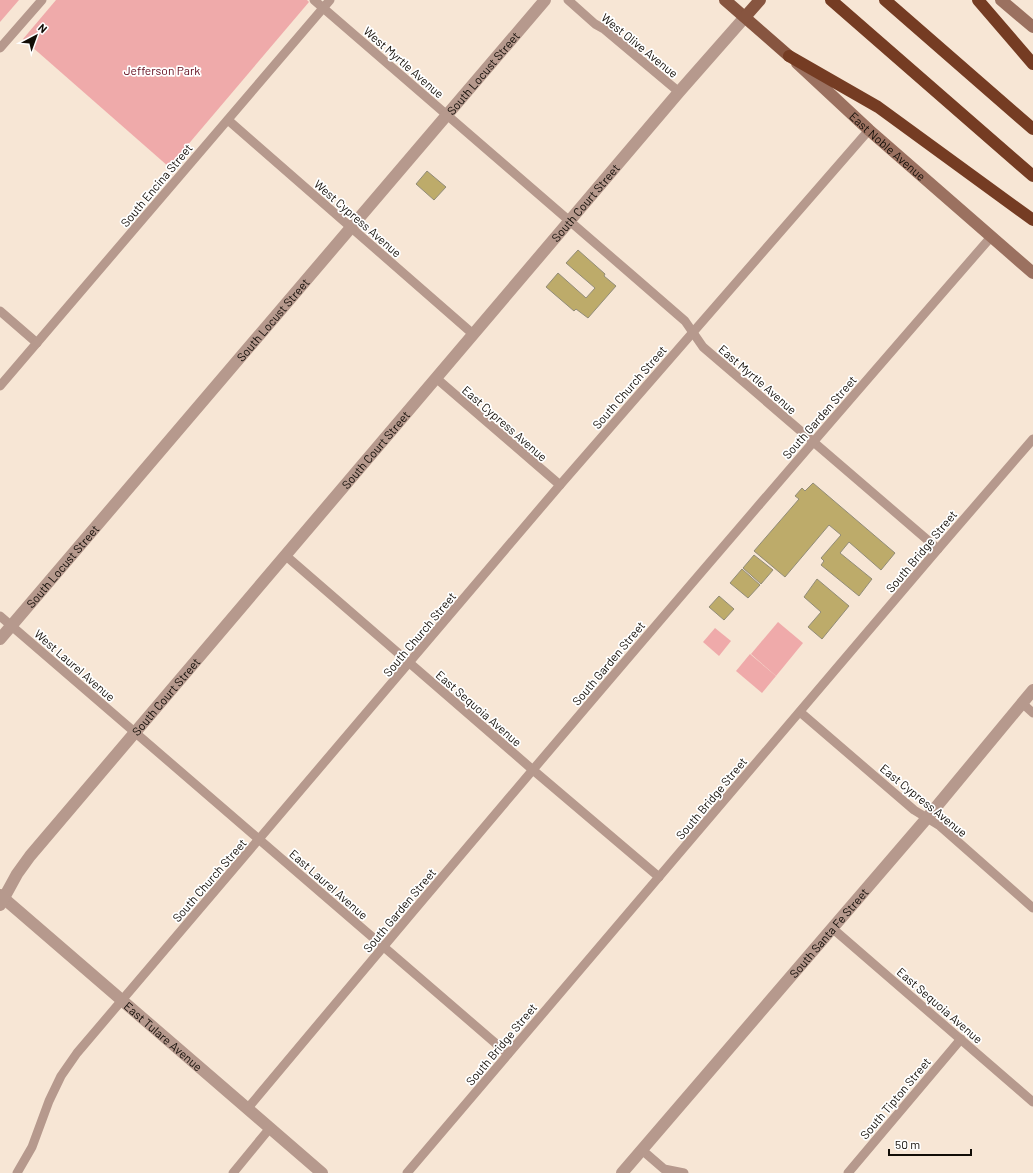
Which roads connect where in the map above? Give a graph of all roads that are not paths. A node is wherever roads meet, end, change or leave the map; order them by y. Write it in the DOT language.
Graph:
graph roads {
  1 [pos="42,0"];
  2 [pos="314,0"];
  3 [pos="330,0"];
  4 [pos="545,0"];
  5 [pos="568,0"];
  6 [pos="725,0"];
  7 [pos="760,0"];
  8 [pos="831,0"];
  9 [pos="885,0"];
  10 [pos="978,0"];
  11 [pos="1001,0"];
  12 [pos="323,8"];
  13 [pos="745,17"];
  14 [pos="1033,27"];
  15 [pos="0,48"];
  16 [pos="789,56"];
  17 [pos="1033,64"];
  18 [pos="679,92"];
  19 [pos="447,115"];
  20 [pos="228,120"];
  21 [pos="869,130"];
  22 [pos="1033,130"];
  23 [pos="1033,176"];
  24 [pos="570,220"];
  25 [pos="1033,220"];
  26 [pos="351,228"];
  27 [pos="991,237"];
  28 [pos="1033,273"];
  29 [pos="0,311"];
  30 [pos="693,333"];
  31 [pos="473,334"];
  32 [pos="37,343"];
  33 [pos="436,378"];
  34 [pos="0,386"];
  35 [pos="1033,439"];
  36 [pos="813,441"];
  37 [pos="560,486"];
  38 [pos="938,549"];
  39 [pos="285,555"];
  40 [pos="0,616"];
  41 [pos="11,626"];
  42 [pos="0,639"];
  43 [pos="410,663"];
  44 [pos="1033,690"];
  45 [pos="1022,703"];
  46 [pos="800,712"];
  47 [pos="1033,713"];
  48 [pos="134,732"];
  49 [pos="532,770"];
  50 [pos="927,818"];
  51 [pos="259,840"];
  52 [pos="659,877"];
  53 [pos="1,900"];
  54 [pos="1033,908"];
  55 [pos="832,928"];
  56 [pos="384,947"];
  57 [pos="122,999"];
  58 [pos="961,1039"];
  59 [pos="508,1054"];
  60 [pos="1033,1102"];
  61 [pos="248,1108"];
  62 [pos="270,1128"];
  63 [pos="642,1150"];
  64 [pos="17,1173"];
  65 [pos="233,1173"];
  66 [pos="322,1173"];
  67 [pos="407,1173"];
  68 [pos="622,1173"];
  69 [pos="684,1173"];
  70 [pos="848,1173"];
  1 -- 15 [label="street"];
  2 -- 12 [label="street, West Myrtle Avenue"];
  3 -- 12 [label="street, South Encina Street"];
  4 -- 19 [label="street, South Locust Street"];
  5 -- 18 [label="street, West Olive Avenue"];
  6 -- 13 [label="main road, East Noble Avenue"];
  7 -- 13 [label="main road, South Court Street"];
  8 -- 23 [label="highway"];
  9 -- 22 [label="highway"];
  10 -- 17 [label="highway"];
  11 -- 14 [label="main road"];
  12 -- 19 [label="street, West Myrtle Avenue"];
  12 -- 20 [label="street, South Encina Street"];
  13 -- 16 [label="main road, East Noble Avenue"];
  13 -- 18 [label="street, South Court Street"];
  16 -- 21 [label="main road, East Noble Avenue"];
  16 -- 25 [label="highway"];
  18 -- 24 [label="street, South Court Street"];
  19 -- 24 [label="street, West Myrtle Avenue"];
  19 -- 26 [label="street, South Locust Street"];
  20 -- 26 [label="street, West Cypress Avenue"];
  20 -- 32 [label="street, South Encina Street"];
  21 -- 27 [label="main road, East Noble Avenue"];
  21 -- 30 [label="street, South Church Street"];
  24 -- 30 [label="street, East Myrtle Avenue"];
  24 -- 31 [label="street, South Court Street"];
  26 -- 31 [label="street, West Cypress Avenue"];
  26 -- 41 [label="street, South Locust Street"];
  27 -- 28 [label="main road, East Noble Avenue"];
  27 -- 36 [label="street, South Garden Street"];
  29 -- 32 [label="street"];
  30 -- 36 [label="street, East Myrtle Avenue"];
  30 -- 37 [label="street, South Church Street"];
  31 -- 33 [label="street, South Court Street"];
  32 -- 34 [label="street, South Encina Street"];
  33 -- 37 [label="street, East Cypress Avenue"];
  33 -- 39 [label="street, South Court Street"];
  35 -- 38 [label="street, South Bridge Street"];
  36 -- 38 [label="street, East Myrtle Avenue"];
  36 -- 49 [label="street, South Garden Street"];
  37 -- 43 [label="street, South Church Street"];
  38 -- 46 [label="street, South Bridge Street"];
  39 -- 43 [label="street, East Sequoia Avenue"];
  39 -- 48 [label="street, South Court Street"];
  40 -- 41 [label="street, West Laurel Avenue"];
  41 -- 42 [label="street, South Locust Street"];
  41 -- 48 [label="street, West Laurel Avenue"];
  43 -- 49 [label="street, East Sequoia Avenue"];
  43 -- 51 [label="street, South Church Street"];
  44 -- 45 [label="street, South Santa Fe Street"];
  45 -- 47 [label="street"];
  45 -- 50 [label="street, South Santa Fe Street"];
  46 -- 50 [label="street, East Cypress Avenue"];
  46 -- 52 [label="street, South Bridge Street"];
  48 -- 51 [label="street, East Laurel Avenue"];
  48 -- 53 [label="street, South Court Street"];
  49 -- 52 [label="street, East Sequoia Avenue"];
  49 -- 56 [label="street, South Garden Street"];
  50 -- 54 [label="street, East Cypress Avenue"];
  50 -- 55 [label="street, South Santa Fe Street"];
  51 -- 56 [label="street, East Laurel Avenue"];
  51 -- 57 [label="street, South Church Street"];
  52 -- 59 [label="street, South Bridge Street"];
  53 -- 57 [label="street, East Tulare Avenue"];
  55 -- 58 [label="street, East Sequoia Avenue"];
  55 -- 63 [label="street, South Santa Fe Street"];
  56 -- 59 [label="street, East Laurel Avenue"];
  56 -- 61 [label="street, South Garden Street"];
  57 -- 61 [label="street, East Tulare Avenue"];
  57 -- 64 [label="street, South Church Street"];
  58 -- 60 [label="street, East Sequoia Avenue"];
  58 -- 70 [label="street, South Tipton Street"];
  59 -- 67 [label="street, South Bridge Street"];
  61 -- 62 [label="street, East Tulare Avenue"];
  62 -- 65 [label="street"];
  62 -- 66 [label="street, East Tulare Avenue"];
  63 -- 68 [label="street, South Santa Fe Street"];
  63 -- 69 [label="street"];
}
